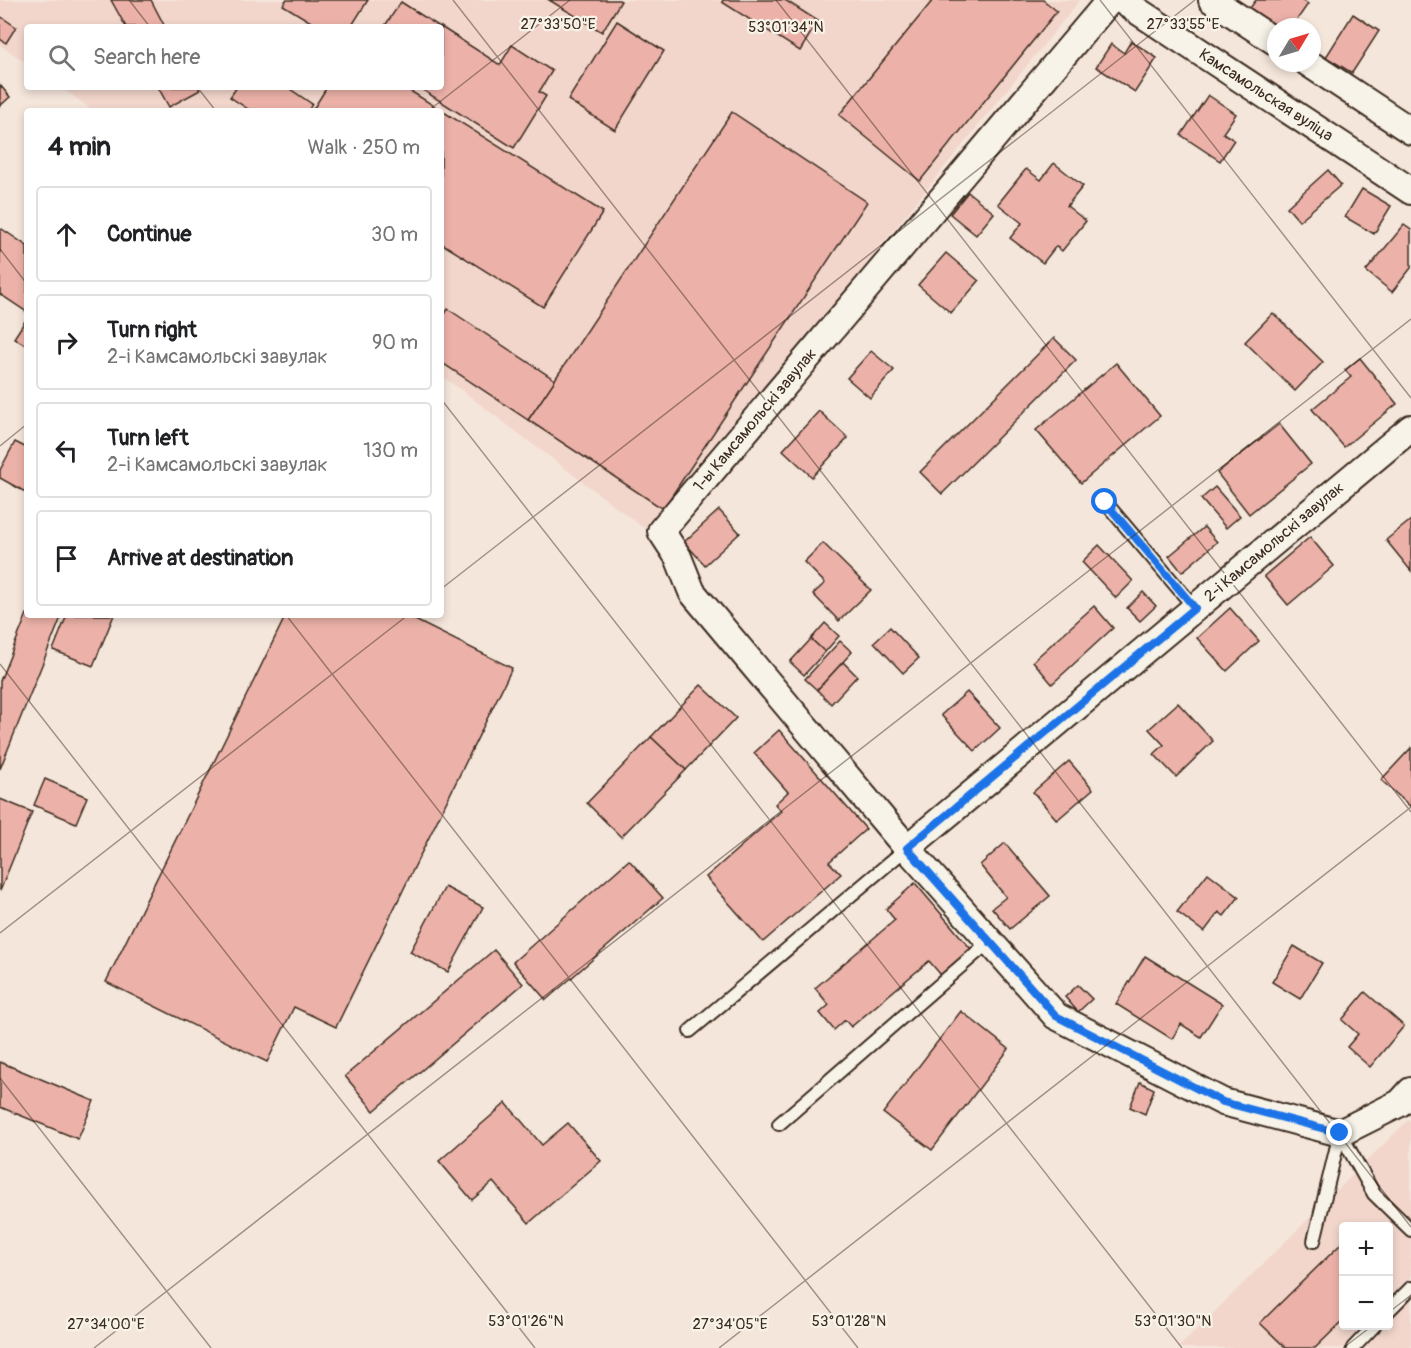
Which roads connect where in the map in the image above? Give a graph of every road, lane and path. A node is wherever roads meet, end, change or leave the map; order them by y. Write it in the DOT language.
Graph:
graph roads {
  1 [pos="1110,0"];
  2 [pos="1121,0"];
  3 [pos="1212,0"];
  4 [pos="1267,36"];
  5 [pos="1321,72"];
  6 [pos="1411,131"];
  7 [pos="1411,191"];
  8 [pos="1411,428"];
  9 [pos="1105,502"];
  10 [pos="1195,608"];
  11 [pos="907,848"];
  12 [pos="990,941"];
  13 [pos="690,1031"];
  14 [pos="1405,1097"];
  15 [pos="779,1124"];
  16 [pos="1340,1133"];
  17 [pos="1411,1230"];
  18 [pos="1314,1241"];
  19 [pos="1411,1288"];
  20 [pos="1393,1307"];
  21 [pos="1370,1330"];
  22 [pos="1353,1348"];
  1 -- 11 [label="street, 1-ы Камсамольскі завулак"];
  2 -- 7 [label="street, Камсамольская вуліца"];
  3 -- 4 [label="street"];
  5 -- 6 [label="street"];
  8 -- 10 [label="street, 2-і Камсамольскі завулак"];
  9 -- 10 [label="lane"];
  10 -- 11 [label="street, 2-і Камсамольскі завулак"];
  11 -- 12 [label="street"];
  11 -- 13 [label="lane"];
  12 -- 15 [label="lane"];
  12 -- 16 [label="street"];
  14 -- 16 [label="street"];
  16 -- 17 [label="lane"];
  16 -- 18 [label="lane"];
  19 -- 20 [label="lane"];
  21 -- 22 [label="lane"];
}
